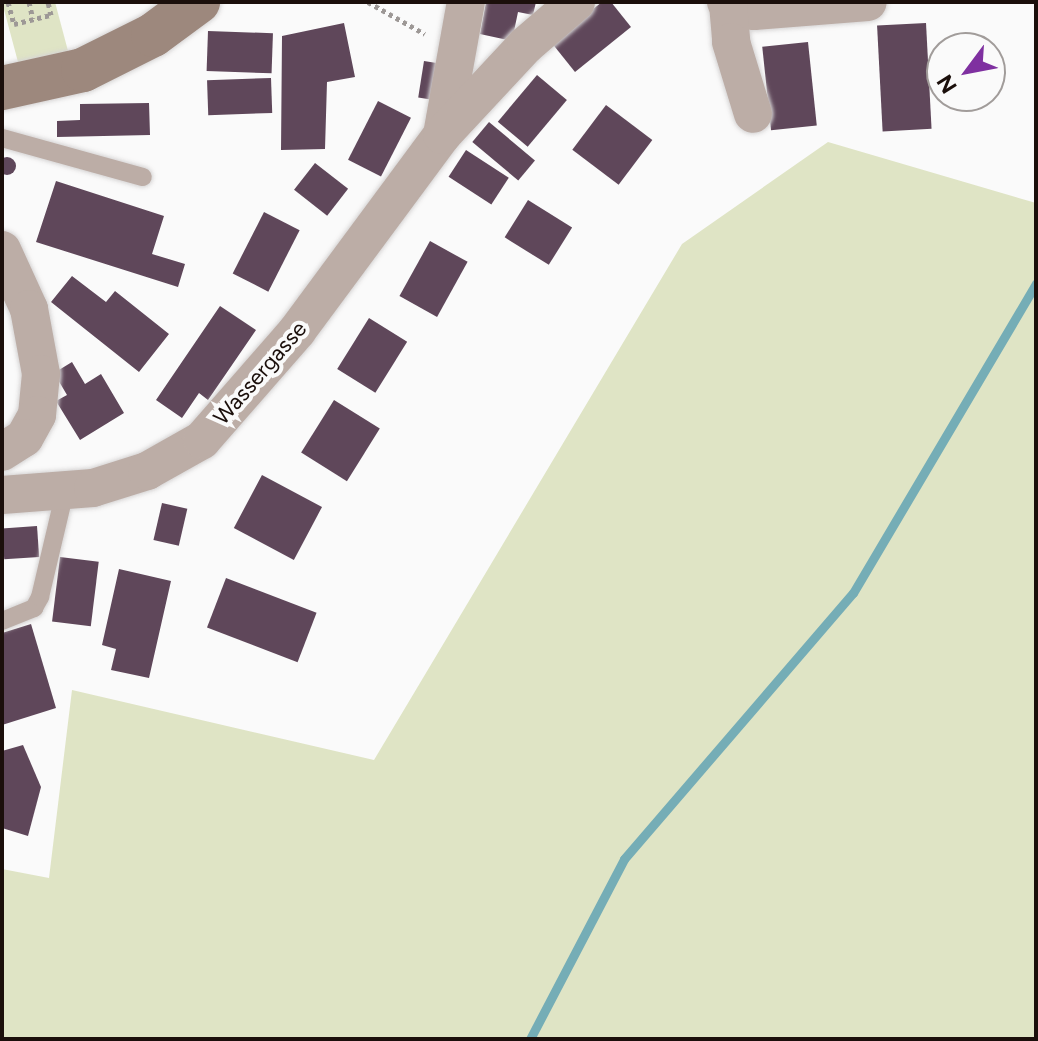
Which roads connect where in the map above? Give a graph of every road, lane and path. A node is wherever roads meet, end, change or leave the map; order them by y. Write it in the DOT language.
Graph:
graph roads {
  1 [pos="5,2"];
  2 [pos="29,2"];
  3 [pos="48,2"];
  4 [pos="198,2"];
  5 [pos="368,2"];
  6 [pos="466,2"];
  7 [pos="576,2"];
  8 [pos="868,2"];
  9 [pos="727,3"];
  10 [pos="33,19"];
  11 [pos="457,53"];
  12 [pos="2,88"];
  13 [pos="753,114"];
  14 [pos="442,135"];
  15 [pos="2,138"];
  16 [pos="143,177"];
  17 [pos="2,250"];
  18 [pos="2,452"];
  19 [pos="65,491"];
  20 [pos="2,495"];
  21 [pos="2,621"];
  1 -- 10 [label="path"];
  2 -- 10 [label="path"];
  3 -- 10 [label="path"];
  4 -- 12 [label="main road"];
  5 -- 11 [label="path"];
  6 -- 11 [label="street, Wassergasse"];
  7 -- 14 [label="street, Wassergasse"];
  8 -- 9 [label="street"];
  9 -- 13 [label="street"];
  11 -- 14 [label="street, Wassergasse"];
  14 -- 19 [label="street, Wassergasse"];
  15 -- 16 [label="lane"];
  17 -- 18 [label="street"];
  19 -- 20 [label="street, Wassergasse"];
  19 -- 21 [label="lane"];
}
